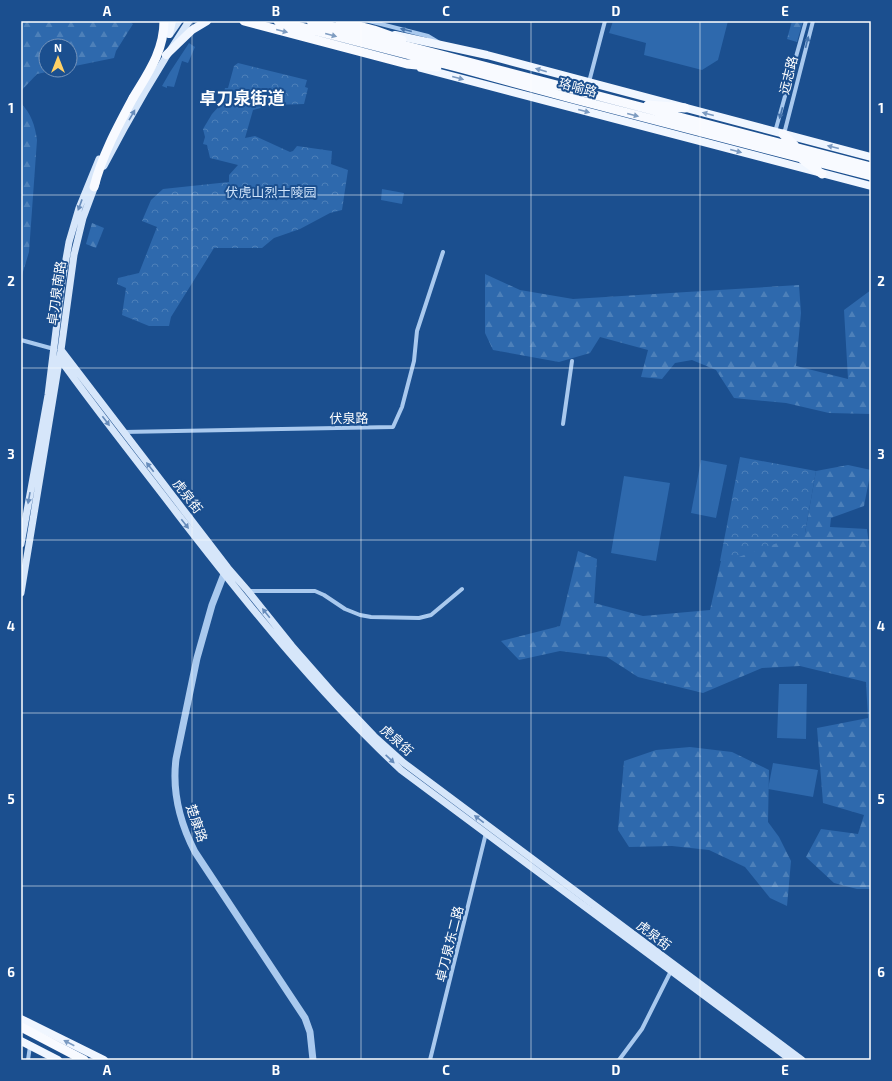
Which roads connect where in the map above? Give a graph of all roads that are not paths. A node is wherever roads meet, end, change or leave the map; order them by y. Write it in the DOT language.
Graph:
graph roads {
  1 [pos="164,21"];
  2 [pos="172,21"];
  3 [pos="179,21"];
  4 [pos="189,21"];
  5 [pos="206,21"];
  6 [pos="246,21"];
  7 [pos="278,21"];
  8 [pos="311,21"];
  9 [pos="340,21"];
  10 [pos="369,21"];
  11 [pos="605,21"];
  12 [pos="806,21"];
  13 [pos="813,21"];
  14 [pos="290,23"];
  15 [pos="374,30"];
  16 [pos="169,34"];
  17 [pos="442,45"];
  18 [pos="166,55"];
  19 [pos="406,64"];
  20 [pos="458,64"];
  21 [pos="589,83"];
  22 [pos="624,104"];
  23 [pos="685,108"];
  24 [pos="779,133"];
  25 [pos="796,148"];
  26 [pos="799,157"];
  27 [pos="871,157"];
  28 [pos="871,167"];
  29 [pos="822,174"];
  30 [pos="871,176"];
  31 [pos="871,186"];
  32 [pos="94,187"];
  33 [pos="443,252"];
  34 [pos="21,340"];
  35 [pos="57,349"];
  36 [pos="59,358"];
  37 [pos="572,361"];
  38 [pos="56,377"];
  39 [pos="74,379"];
  40 [pos="563,424"];
  41 [pos="123,432"];
  42 [pos="21,544"];
  43 [pos="226,571"];
  44 [pos="462,588"];
  45 [pos="248,591"];
  46 [pos="21,593"];
  47 [pos="486,833"];
  48 [pos="673,968"];
  49 [pos="21,1018"];
  50 [pos="21,1027"];
  51 [pos="21,1034"];
  52 [pos="21,1041"];
  53 [pos="30,1046"];
  54 [pos="28,1060"];
  55 [pos="58,1060"];
  56 [pos="72,1060"];
  57 [pos="84,1060"];
  58 [pos="104,1060"];
  59 [pos="313,1060"];
  60 [pos="430,1060"];
  61 [pos="619,1060"];
  62 [pos="791,1060"];
  63 [pos="802,1060"];
  1 -- 32 [label="highway, bridge"];
  2 -- 16 [label="main road"];
  3 -- 16 [label="main road, 卓刀泉南路"];
  4 -- 18 [label="main road, 卓刀泉南路"];
  5 -- 18 [label="main road"];
  6 -- 19 [label="highway, one-way"];
  7 -- 14 [label="highway, 珞喻路"];
  8 -- 20 [label="highway, 珞喻路"];
  9 -- 15 [label="highway"];
  17 -- 10 [label="street, one-way"];
  11 -- 21 [label="street"];
  12 -- 24 [label="street, 远志路, one-way"];
  24 -- 13 [label="street, 远志路, one-way"];
  14 -- 20 [label="highway, 珞喻路, one-way"];
  15 -- 17 [label="main road"];
  15 -- 20 [label="highway"];
  16 -- 35 [label="main road, 卓刀泉南路, one-way"];
  21 -- 17 [label="main road, one-way"];
  32 -- 18 [label="main road, 卓刀泉南路, one-way"];
  19 -- 20 [label="highway"];
  19 -- 29 [label="main road, one-way"];
  20 -- 22 [label="highway, 珞喻路"];
  20 -- 26 [label="highway, 珞喻路, one-way"];
  21 -- 23 [label="main road"];
  22 -- 23 [label="highway"];
  22 -- 25 [label="highway, 珞喻路"];
  24 -- 23 [label="main road, one-way"];
  24 -- 25 [label="highway"];
  27 -- 24 [label="main road, one-way"];
  25 -- 28 [label="highway, 珞喻路"];
  26 -- 29 [label="highway"];
  26 -- 30 [label="highway, 珞喻路"];
  29 -- 31 [label="main road"];
  32 -- 35 [label="main road, 卓刀泉南路"];
  33 -- 41 [label="street, 伏泉路"];
  34 -- 35 [label="street"];
  35 -- 36 [label="main road, 卓刀泉南路"];
  35 -- 41 [label="main road, 虎泉街"];
  35 -- 42 [label="main road, 卓刀泉南路, one-way"];
  36 -- 38 [label="main road, 卓刀泉南路"];
  36 -- 39 [label="main road, 虎泉街"];
  37 -- 40 [label="street"];
  38 -- 39 [label="main road"];
  38 -- 46 [label="main road, 卓刀泉南路"];
  39 -- 43 [label="main road, 虎泉街, one-way"];
  43 -- 41 [label="main road, 虎泉街, one-way"];
  43 -- 45 [label="main road, 虎泉街"];
  43 -- 47 [label="main road, 虎泉街, one-way"];
  43 -- 59 [label="street, 楚康路"];
  44 -- 45 [label="street"];
  48 -- 45 [label="main road, 虎泉街, one-way"];
  47 -- 48 [label="main road, 虎泉街"];
  47 -- 60 [label="street, 卓刀泉东二路"];
  48 -- 61 [label="street"];
  48 -- 62 [label="main road, 虎泉街"];
  48 -- 63 [label="main road, 虎泉街"];
  58 -- 49 [label="main road, one-way"];
  50 -- 57 [label="highway"];
  51 -- 56 [label="highway"];
  52 -- 53 [label="main road"];
  53 -- 54 [label="street"];
  53 -- 55 [label="main road"];
}
